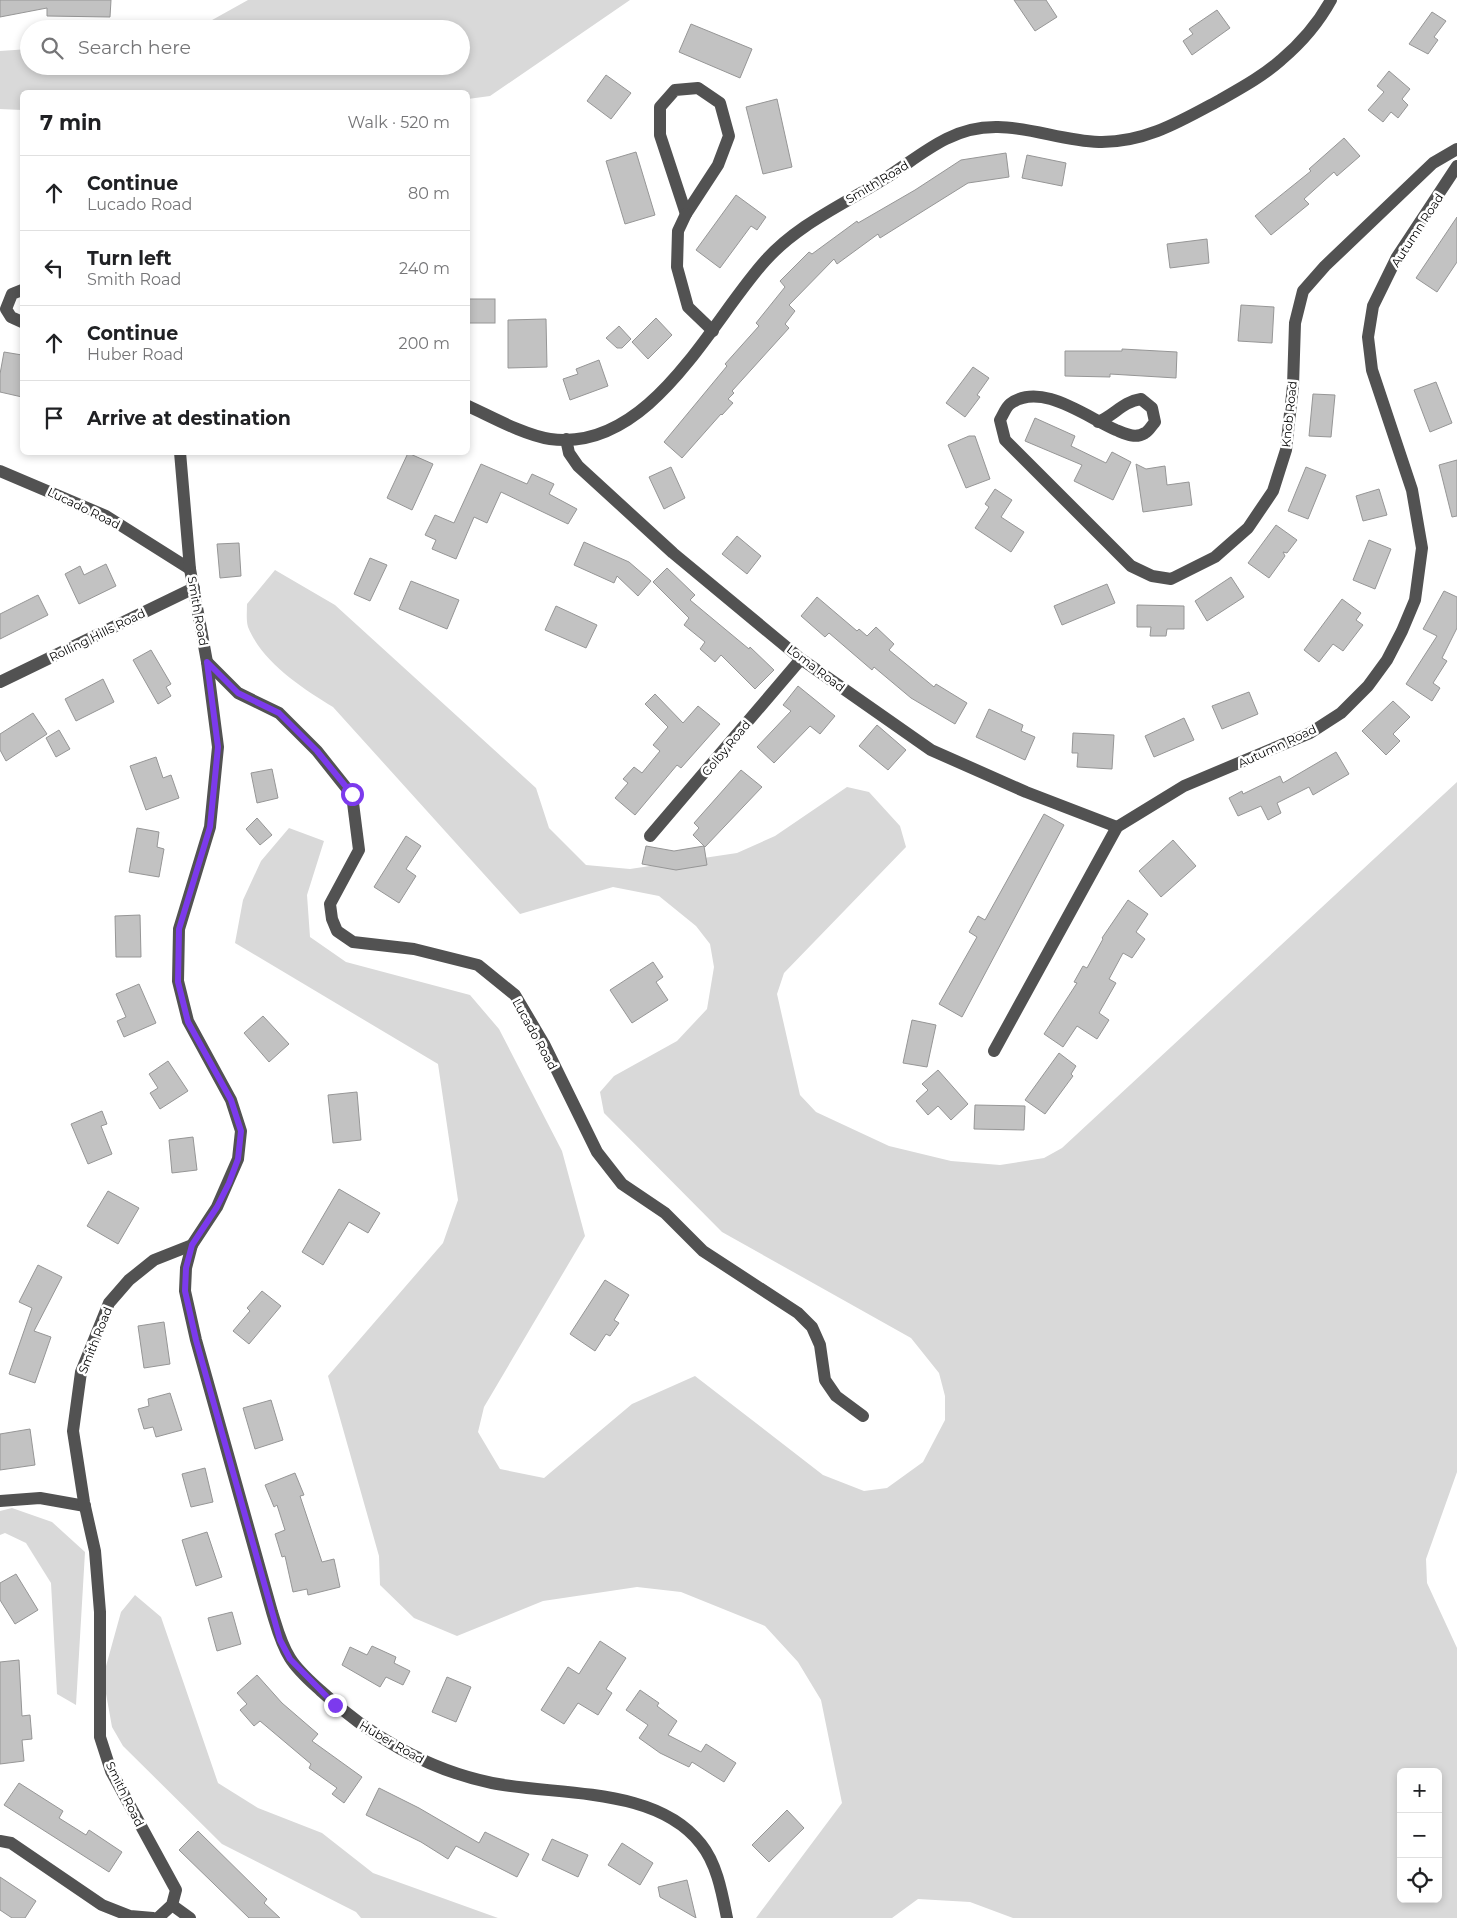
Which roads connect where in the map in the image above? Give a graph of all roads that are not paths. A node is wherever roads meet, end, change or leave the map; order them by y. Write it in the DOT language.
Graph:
graph roads {
  1 [pos="1331,0"];
  2 [pos="1457,150"];
  3 [pos="1457,166"];
  4 [pos="686,214"];
  5 [pos="20,291"];
  6 [pos="20,321"];
  7 [pos="713,332"];
  8 [pos="470,407"];
  9 [pos="1098,422"];
  10 [pos="566,439"];
  11 [pos="180,455"];
  12 [pos="0,471"];
  13 [pos="190,570"];
  14 [pos="194,588"];
  15 [pos="801,659"];
  16 [pos="207,662"];
  17 [pos="0,682"];
  18 [pos="1117,827"];
  19 [pos="650,836"];
  20 [pos="994,1051"];
  21 [pos="192,1245"];
  22 [pos="863,1416"];
  23 [pos="0,1501"];
  24 [pos="84,1506"];
  25 [pos="0,1840"];
  26 [pos="172,1905"];
  27 [pos="153,1918"];
  28 [pos="158,1918"];
  29 [pos="190,1918"];
  30 [pos="727,1918"];
  1 -- 7 [label="street, Smith Road"];
  2 -- 9 [label="street, Knob Road"];
  3 -- 18 [label="street, Autumn Road"];
  4 -- 4 [label="street"];
  4 -- 7 [label="street"];
  5 -- 6 [label="street"];
  7 -- 10 [label="street, Smith Road"];
  8 -- 10 [label="street, Smith Road"];
  10 -- 15 [label="street, Loma Road"];
  11 -- 13 [label="street, Smith Road"];
  12 -- 13 [label="street, Lucado Road"];
  13 -- 14 [label="street, Smith Road"];
  14 -- 16 [label="street, Smith Road"];
  14 -- 17 [label="street, Rolling Hills Road"];
  15 -- 18 [label="street, Loma Road"];
  15 -- 19 [label="street, Colby Road"];
  16 -- 21 [label="street, Smith Road"];
  16 -- 22 [label="street, Lucado Road"];
  18 -- 20 [label="street, Autumn Road"];
  21 -- 24 [label="street, Smith Road"];
  21 -- 30 [label="street, Huber Road"];
  23 -- 24 [label="street"];
  24 -- 26 [label="street, Smith Road"];
  25 -- 27 [label="street"];
  26 -- 28 [label="street"];
  26 -- 29 [label="street"];
}
